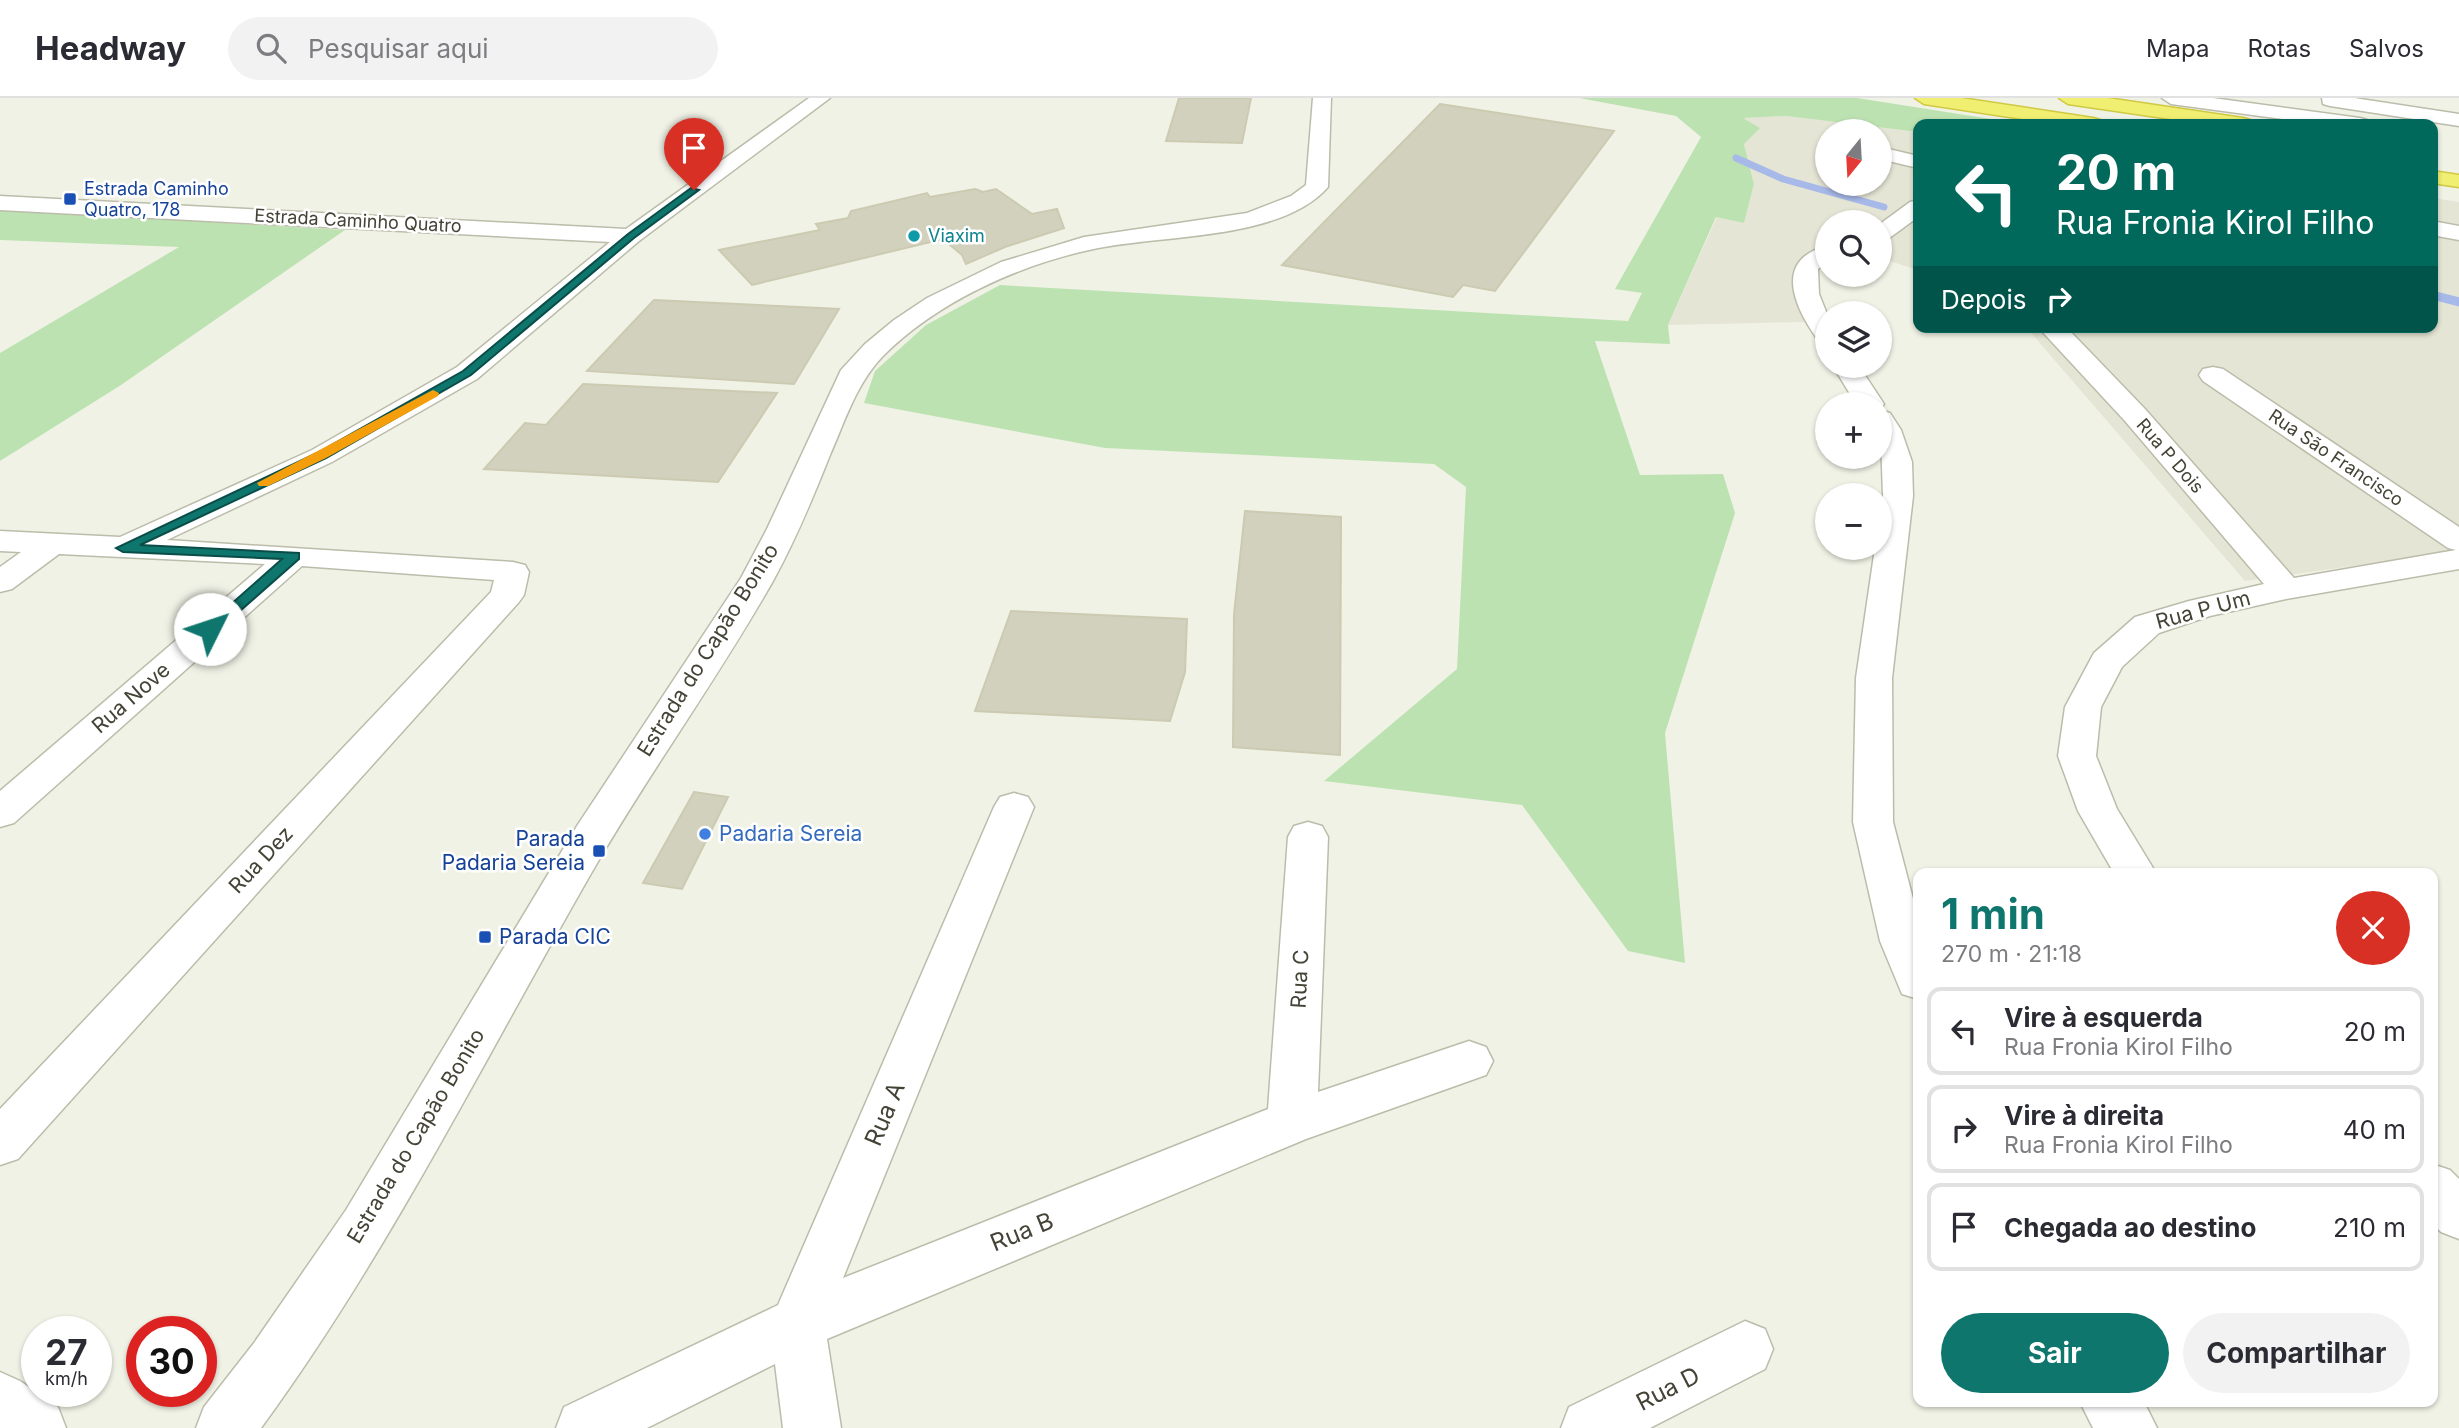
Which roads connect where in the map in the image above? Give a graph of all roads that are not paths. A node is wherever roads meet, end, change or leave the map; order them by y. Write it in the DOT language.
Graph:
graph roads {
  1 [pos="821,98"];
  2 [pos="1322,98"];
  3 [pos="2068,98"];
  4 [pos="2171,98"];
  5 [pos="2311,98"];
  6 [pos="2317,98"];
  7 [pos="1916,99"];
  8 [pos="2059,119"];
  9 [pos="2209,119"];
  10 [pos="2324,119"];
  11 [pos="2392,119"];
  12 [pos="2459,120"];
  13 [pos="2438,133"];
  14 [pos="2459,138"];
  15 [pos="1892,156"];
  16 [pos="1913,161"];
  17 [pos="2438,178"];
  18 [pos="2459,181"];
  19 [pos="0,203"];
  20 [pos="1913,211"];
  21 [pos="1892,225"];
  22 [pos="2438,229"];
  23 [pos="2459,233"];
  24 [pos="631,236"];
  25 [pos="1815,261"];
  26 [pos="1815,313"];
  27 [pos="2058,333"];
  28 [pos="2213,375"];
  29 [pos="1892,446"];
  30 [pos="0,541"];
  31 [pos="2459,541"];
  32 [pos="52,544"];
  33 [pos="123,548"];
  34 [pos="294,556"];
  35 [pos="2459,559"];
  36 [pos="0,582"];
  37 [pos="2286,589"];
  38 [pos="1014,807"];
  39 [pos="0,813"];
  40 [pos="1308,836"];
  41 [pos="2132,868"];
  42 [pos="1913,968"];
  43 [pos="1469,1061"];
  44 [pos="1292,1122"];
  45 [pos="0,1143"];
  46 [pos="2438,1193"];
  47 [pos="2459,1215"];
  48 [pos="797,1324"];
  49 [pos="1745,1349"];
  50 [pos="0,1401"];
  51 [pos="2103,1407"];
  52 [pos="2113,1407"];
  53 [pos="37,1428"];
  54 [pos="225,1428"];
  55 [pos="585,1428"];
  56 [pos="812,1428"];
  57 [pos="1590,1428"];
  58 [pos="2110,1428"];
  59 [pos="2128,1428"];
  1 -- 24 [label="street"];
  2 -- 54 [label="street, Estrada do Capão Bonito"];
  3 -- 9 [label="highway"];
  4 -- 10 [label="street"];
  5 -- 11 [label="street"];
  6 -- 12 [label="street"];
  7 -- 8 [label="highway"];
  13 -- 14 [label="street"];
  15 -- 16 [label="street"];
  17 -- 18 [label="highway"];
  19 -- 24 [label="street, Estrada Caminho Quatro"];
  20 -- 21 [label="street"];
  22 -- 23 [label="street"];
  24 -- 33 [label="street"];
  25 -- 26 [label="street"];
  27 -- 37 [label="street, Rua P Dois"];
  28 -- 31 [label="street, Rua São Francisco"];
  29 -- 42 [label="street"];
  30 -- 32 [label="street"];
  32 -- 33 [label="street"];
  32 -- 36 [label="street"];
  33 -- 34 [label="street"];
  34 -- 39 [label="street, Rua Nove"];
  34 -- 45 [label="street, Rua Dez"];
  35 -- 37 [label="street, Rua P Um"];
  37 -- 41 [label="street, Rua P Um"];
  38 -- 48 [label="street, Rua A"];
  40 -- 44 [label="street, Rua C"];
  43 -- 44 [label="street, Rua B"];
  44 -- 48 [label="street, Rua B"];
  46 -- 47 [label="street"];
  48 -- 55 [label="street, Rua B"];
  48 -- 56 [label="street"];
  49 -- 57 [label="street, Rua D"];
  50 -- 53 [label="street"];
  51 -- 58 [label="street"];
  52 -- 59 [label="street"];
}
